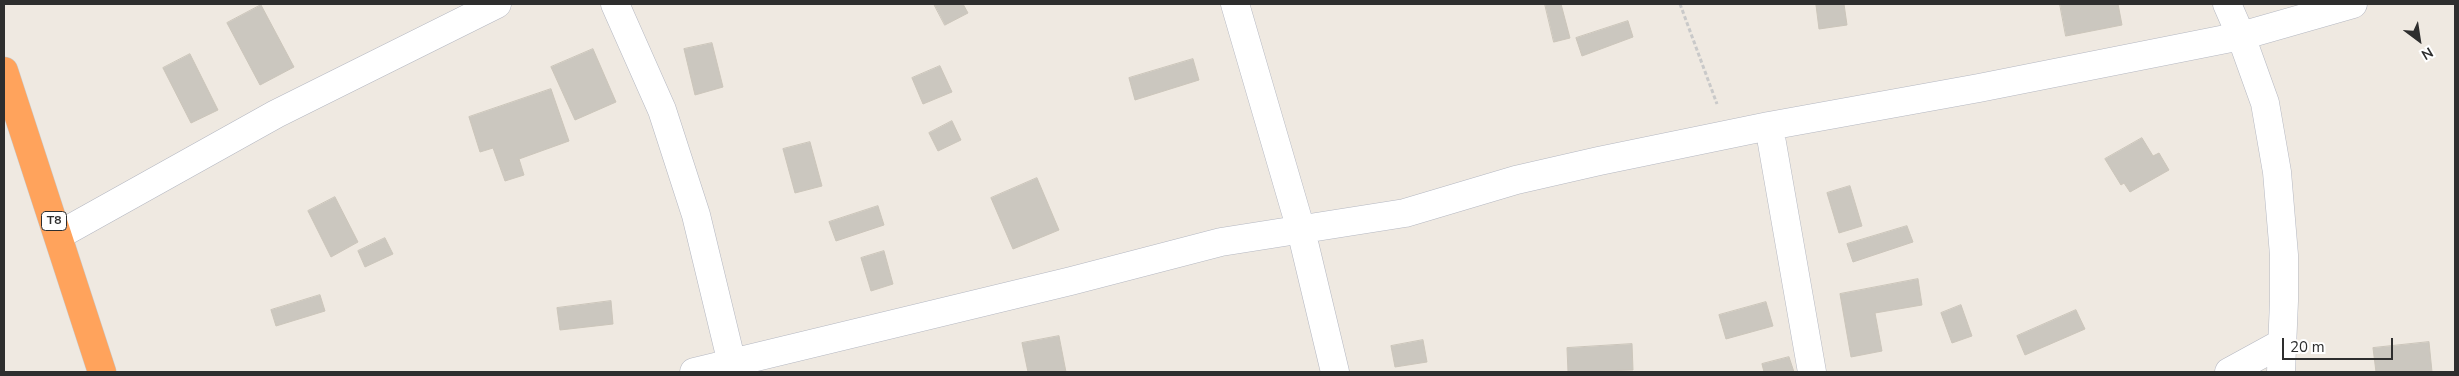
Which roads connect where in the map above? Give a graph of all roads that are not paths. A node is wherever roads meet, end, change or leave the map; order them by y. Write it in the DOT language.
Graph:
graph roads {
  1 [pos="497,4"];
  2 [pos="615,4"];
  3 [pos="1235,4"];
  4 [pos="2227,4"];
  5 [pos="2353,4"];
  6 [pos="2241,36"];
  7 [pos="4,71"];
  8 [pos="1768,126"];
  9 [pos="1301,230"];
  10 [pos="59,235"];
  11 [pos="2282,343"];
  12 [pos="733,368"];
  13 [pos="102,372"];
  14 [pos="694,372"];
  15 [pos="1335,372"];
  16 [pos="1812,372"];
  17 [pos="2229,372"];
  18 [pos="2281,372"];
  1 -- 10 [label="street"];
  2 -- 12 [label="street"];
  3 -- 9 [label="street"];
  4 -- 6 [label="street"];
  5 -- 6 [label="street"];
  6 -- 8 [label="street"];
  6 -- 11 [label="street"];
  7 -- 10 [label="highway, T8"];
  8 -- 9 [label="street"];
  8 -- 16 [label="street"];
  9 -- 12 [label="street"];
  9 -- 15 [label="street"];
  10 -- 13 [label="highway, T8"];
  11 -- 17 [label="street"];
  11 -- 18 [label="street"];
  12 -- 14 [label="street"];
}
